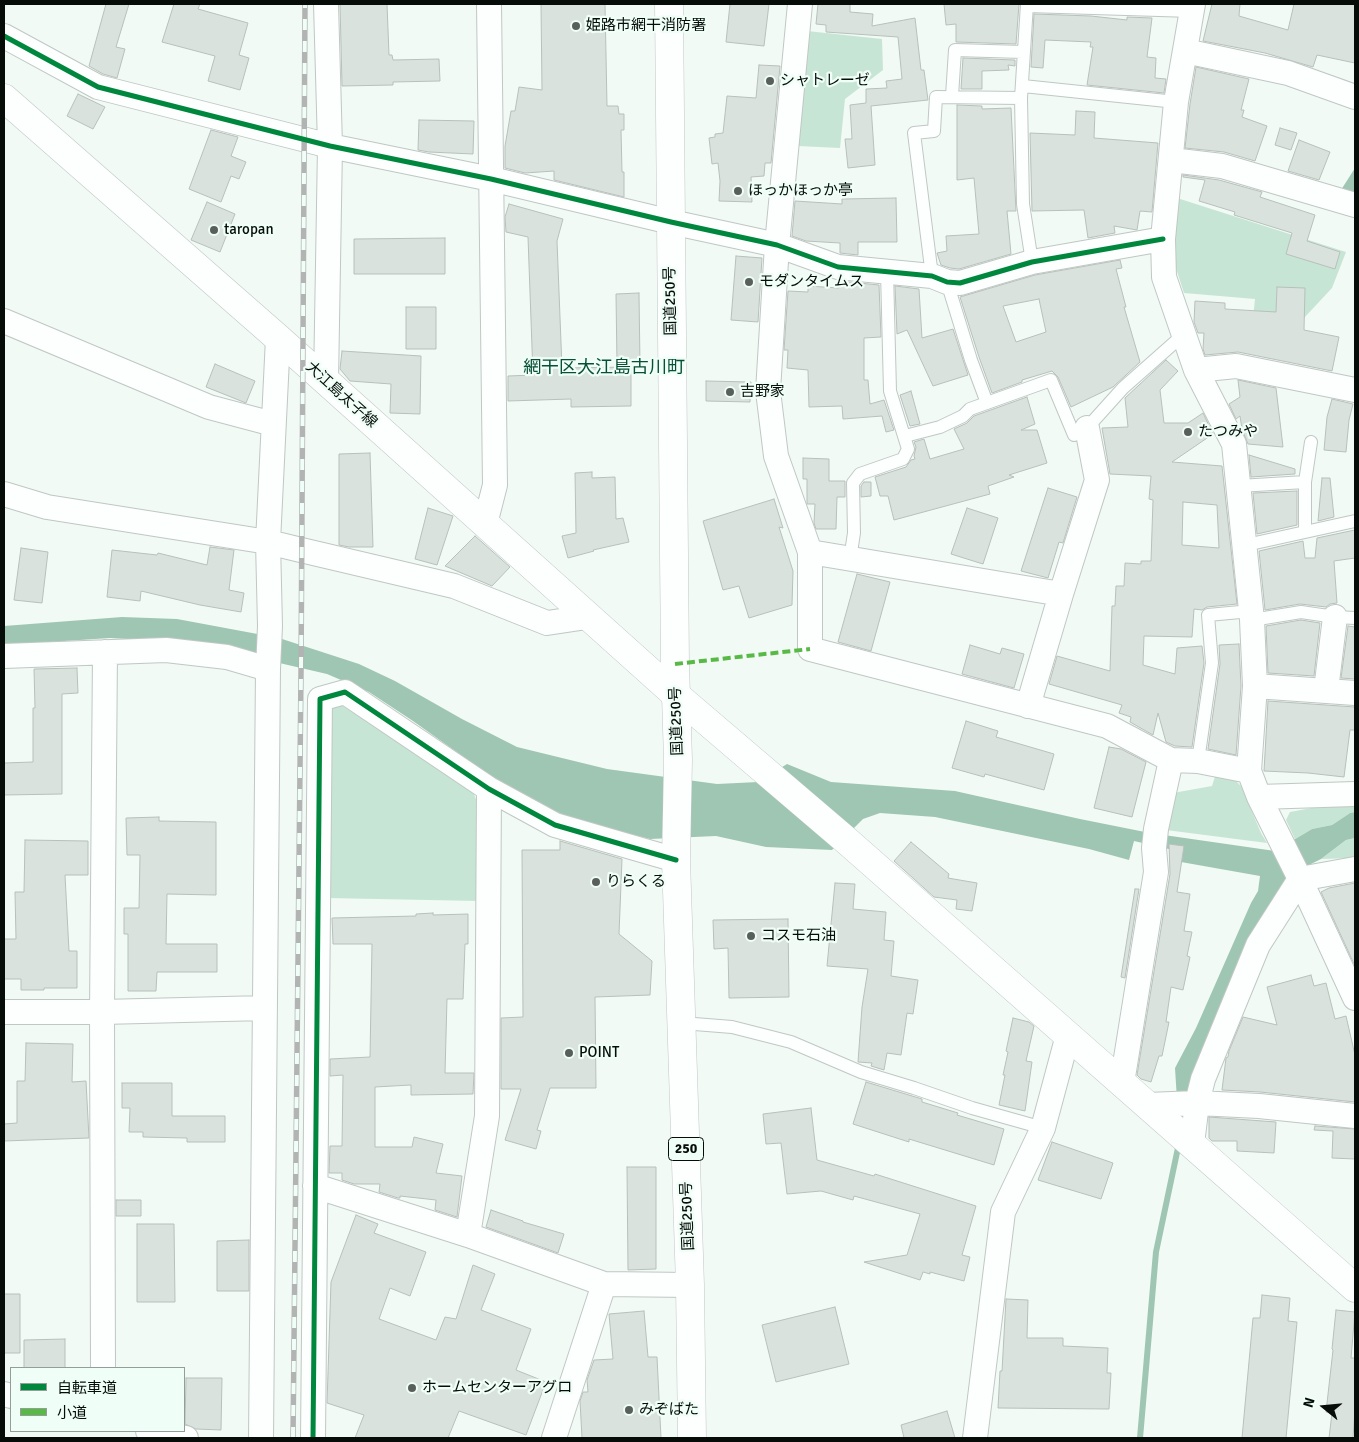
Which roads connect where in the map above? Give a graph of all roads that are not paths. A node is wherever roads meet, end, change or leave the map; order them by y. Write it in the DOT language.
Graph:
graph roads {
  1 [pos="326,4"];
  2 [pos="489,4"];
  3 [pos="669,4"];
  4 [pos="800,4"];
  5 [pos="1027,5"];
  6 [pos="1193,7"];
  7 [pos="4,36"];
  8 [pos="1185,51"];
  9 [pos="1023,52"];
  10 [pos="1022,92"];
  11 [pos="952,96"];
  12 [pos="1355,97"];
  13 [pos="4,98"];
  14 [pos="1176,102"];
  15 [pos="330,146"];
  16 [pos="1171,160"];
  17 [pos="491,179"];
  18 [pos="1355,206"];
  19 [pos="671,222"];
  20 [pos="1163,239"];
  21 [pos="777,246"];
  22 [pos="1032,262"];
  23 [pos="887,272"];
  24 [pos="939,279"];
  25 [pos="4,321"];
  26 [pos="1183,335"];
  27 [pos="278,338"];
  28 [pos="1196,370"];
  29 [pos="326,382"];
  30 [pos="1355,390"];
  31 [pos="987,403"];
  32 [pos="273,424"];
  33 [pos="1087,428"];
  34 [pos="905,436"];
  35 [pos="1311,442"];
  36 [pos="1305,482"];
  37 [pos="1238,486"];
  38 [pos="4,494"];
  39 [pos="1355,521"];
  40 [pos="485,524"];
  41 [pos="1305,532"];
  42 [pos="268,542"];
  43 [pos="1246,545"];
  44 [pos="810,552"];
  45 [pos="850,558"];
  46 [pos="1061,594"];
  47 [pos="1251,616"];
  48 [pos="588,617"];
  49 [pos="1345,617"];
  50 [pos="105,652"];
  51 [pos="4,656"];
  52 [pos="268,669"];
  53 [pos="1255,686"];
  54 [pos="1326,690"];
  55 [pos="1355,693"];
  56 [pos="676,695"];
  57 [pos="1028,706"];
  58 [pos="1170,760"];
  59 [pos="1198,761"];
  60 [pos="1249,771"];
  61 [pos="489,788"];
  62 [pos="1355,794"];
  63 [pos="1259,797"];
  64 [pos="676,860"];
  65 [pos="1355,869"];
  66 [pos="1300,879"];
  67 [pos="1355,998"];
  68 [pos="265,1008"];
  69 [pos="4,1012"];
  70 [pos="102,1012"];
  71 [pos="682,1023"];
  72 [pos="1068,1035"];
  73 [pos="1122,1082"];
  74 [pos="1171,1108"];
  75 [pos="1355,1116"];
  76 [pos="1043,1128"];
  77 [pos="315,1186"];
  78 [pos="468,1235"];
  79 [pos="604,1284"];
  80 [pos="690,1286"];
  81 [pos="1355,1288"];
  82 [pos="102,1367"];
  83 [pos="153,1432"];
  84 [pos="186,1438"];
  85 [pos="261,1438"];
  86 [pos="313,1438"];
  87 [pos="554,1438"];
  88 [pos="692,1438"];
  89 [pos="975,1438"];
  1 -- 15 [label="street"];
  2 -- 17 [label="street"];
  3 -- 19 [label="main road, 国道250号 / 250"];
  4 -- 21 [label="street"];
  5 -- 6 [label="lane"];
  5 -- 9 [label="lane"];
  6 -- 8 [label="street"];
  7 -- 15 [label="street"];
  8 -- 12 [label="street"];
  8 -- 14 [label="street"];
  9 -- 10 [label="lane"];
  9 -- 11 [label="lane"];
  10 -- 11 [label="lane"];
  10 -- 14 [label="lane"];
  10 -- 22 [label="lane"];
  11 -- 24 [label="lane"];
  13 -- 27 [label="main road, 大江島太子線"];
  14 -- 16 [label="street"];
  15 -- 17 [label="street"];
  15 -- 29 [label="street"];
  16 -- 18 [label="street"];
  16 -- 20 [label="street"];
  17 -- 19 [label="street"];
  17 -- 40 [label="street"];
  19 -- 21 [label="street"];
  19 -- 56 [label="main road, 国道250号 / 250"];
  20 -- 22 [label="street"];
  20 -- 26 [label="street"];
  21 -- 23 [label="street"];
  21 -- 44 [label="street"];
  22 -- 24 [label="street"];
  23 -- 24 [label="street"];
  23 -- 34 [label="lane"];
  24 -- 31 [label="lane"];
  25 -- 32 [label="street"];
  26 -- 28 [label="street"];
  26 -- 33 [label="lane"];
  27 -- 29 [label="main road, 大江島太子線"];
  27 -- 32 [label="street"];
  28 -- 30 [label="street"];
  28 -- 37 [label="street"];
  29 -- 40 [label="main road, 大江島太子線"];
  31 -- 33 [label="lane"];
  31 -- 34 [label="lane"];
  32 -- 42 [label="street"];
  33 -- 46 [label="street"];
  34 -- 45 [label="lane"];
  35 -- 36 [label="lane"];
  36 -- 37 [label="lane"];
  36 -- 41 [label="lane"];
  37 -- 43 [label="street"];
  38 -- 42 [label="street"];
  39 -- 41 [label="lane"];
  40 -- 48 [label="main road, 大江島太子線"];
  41 -- 43 [label="lane"];
  42 -- 48 [label="street"];
  42 -- 52 [label="street"];
  43 -- 47 [label="street"];
  44 -- 45 [label="street"];
  44 -- 57 [label="street"];
  45 -- 46 [label="street"];
  46 -- 57 [label="street"];
  47 -- 49 [label="lane"];
  47 -- 53 [label="street"];
  47 -- 59 [label="lane"];
  48 -- 56 [label="main road, 大江島太子線"];
  49 -- 54 [label="street"];
  50 -- 51 [label="street"];
  50 -- 52 [label="street"];
  50 -- 70 [label="street"];
  52 -- 68 [label="street"];
  53 -- 54 [label="street"];
  53 -- 60 [label="street"];
  54 -- 55 [label="street"];
  56 -- 64 [label="main road, 国道250号 / 250"];
  56 -- 72 [label="main road, 大江島太子線"];
  57 -- 58 [label="street"];
  58 -- 59 [label="street"];
  58 -- 73 [label="street"];
  59 -- 60 [label="street"];
  60 -- 63 [label="street"];
  61 -- 64 [label="street"];
  61 -- 77 [label="street"];
  61 -- 78 [label="street"];
  62 -- 63 [label="street"];
  63 -- 66 [label="street"];
  64 -- 71 [label="main road, 国道250号 / 250"];
  65 -- 66 [label="street"];
  66 -- 67 [label="street"];
  66 -- 74 [label="street"];
  68 -- 70 [label="street"];
  68 -- 85 [label="street"];
  69 -- 70 [label="street"];
  70 -- 82 [label="street"];
  71 -- 76 [label="lane"];
  71 -- 80 [label="main road, 国道250号 / 250"];
  72 -- 73 [label="main road, 大江島太子線"];
  72 -- 76 [label="street"];
  73 -- 74 [label="main road, 大江島太子線"];
  74 -- 75 [label="street"];
  74 -- 81 [label="main road, 大江島太子線"];
  76 -- 89 [label="street"];
  77 -- 78 [label="street"];
  77 -- 86 [label="street"];
  78 -- 79 [label="street"];
  79 -- 80 [label="street"];
  79 -- 87 [label="street"];
  80 -- 88 [label="main road, 国道250号 / 250"];
  83 -- 84 [label="street"];
}
